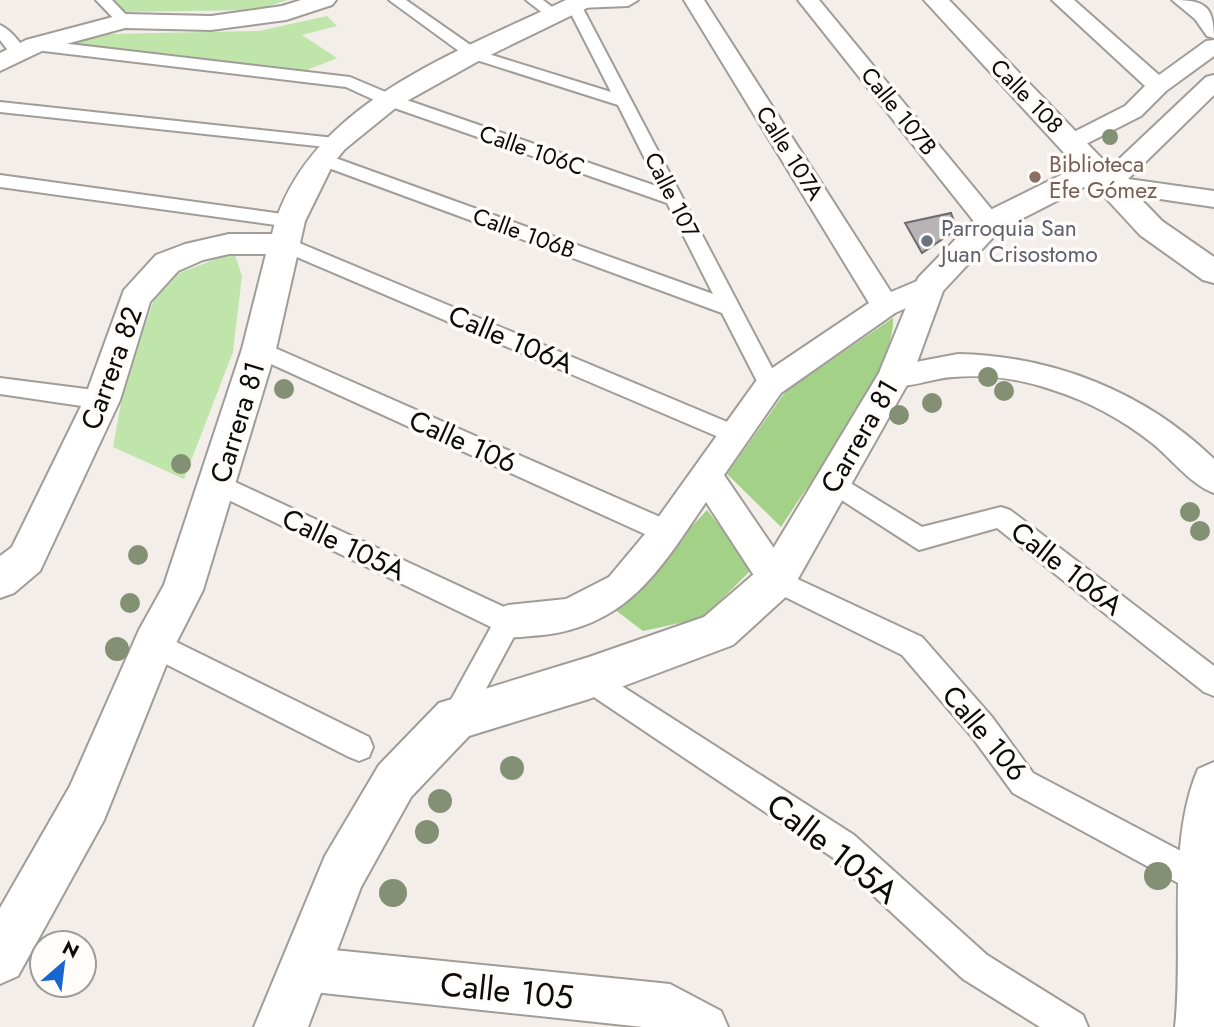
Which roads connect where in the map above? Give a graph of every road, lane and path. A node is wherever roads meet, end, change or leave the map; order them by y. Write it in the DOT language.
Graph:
graph roads {
  1 [pos="103,0"];
  2 [pos="324,0"];
  3 [pos="396,0"];
  4 [pos="628,0"];
  5 [pos="694,0"];
  6 [pos="808,0"];
  7 [pos="936,0"];
  8 [pos="1062,0"];
  9 [pos="1182,0"];
  10 [pos="565,4"];
  11 [pos="1210,20"];
  12 [pos="124,21"];
  13 [pos="0,30"];
  14 [pos="1214,46"];
  15 [pos="18,54"];
  16 [pos="473,54"];
  17 [pos="1214,82"];
  18 [pos="1158,86"];
  19 [pos="389,100"];
  20 [pos="624,102"];
  21 [pos="0,107"];
  22 [pos="1132,111"];
  23 [pos="1191,120"];
  24 [pos="328,151"];
  25 [pos="1091,166"];
  26 [pos="0,181"];
  27 [pos="1214,199"];
  28 [pos="674,200"];
  29 [pos="989,223"];
  30 [pos="287,232"];
  31 [pos="1214,272"];
  32 [pos="929,286"];
  33 [pos="885,306"];
  34 [pos="727,307"];
  35 [pos="259,349"];
  36 [pos="895,376"];
  37 [pos="770,385"];
  38 [pos="0,386"];
  39 [pos="102,401"];
  40 [pos="736,435"];
  41 [pos="707,477"];
  42 [pos="1214,480"];
  43 [pos="834,483"];
  44 [pos="218,484"];
  45 [pos="667,532"];
  46 [pos="0,579"];
  47 [pos="776,580"];
  48 [pos="508,622"];
  49 [pos="154,644"];
  50 [pos="589,678"];
  51 [pos="1214,683"];
  52 [pos="455,718"];
  53 [pos="359,747"];
  54 [pos="1214,785"];
  55 [pos="1202,878"];
  56 [pos="0,958"];
  57 [pos="304,968"];
  58 [pos="281,1027"];
  59 [pos="705,1027"];
  60 [pos="1072,1027"];
  61 [pos="1202,1027"];
  1 -- 12 [label="street"];
  2 -- 12 [label="street"];
  3 -- 16 [label="street"];
  4 -- 10 [label="street"];
  5 -- 33 [label="street, Calle 107A"];
  6 -- 29 [label="street, Calle 107B"];
  7 -- 25 [label="street, Calle 108"];
  8 -- 18 [label="street"];
  9 -- 11 [label="street"];
  10 -- 16 [label="street, Carrera 81"];
  10 -- 20 [label="street, Calle 107"];
  12 -- 15 [label="street"];
  13 -- 15 [label="street"];
  14 -- 18 [label="street, Carrera 81"];
  15 -- 19 [label="street"];
  16 -- 19 [label="street, Carrera 81"];
  16 -- 20 [label="street"];
  17 -- 23 [label="street"];
  18 -- 22 [label="street, Carrera 81"];
  19 -- 24 [label="street, Carrera 81"];
  19 -- 28 [label="street, Calle 106C"];
  20 -- 28 [label="street, Calle 107"];
  21 -- 24 [label="street"];
  22 -- 23 [label="street"];
  22 -- 25 [label="street, Carrera 81"];
  23 -- 25 [label="street"];
  24 -- 30 [label="street, Carrera 81"];
  24 -- 34 [label="street, Calle 106B"];
  25 -- 27 [label="street"];
  25 -- 29 [label="street, Carrera 81"];
  25 -- 31 [label="street, Calle 108"];
  26 -- 30 [label="street"];
  28 -- 34 [label="street, Calle 107"];
  29 -- 32 [label="street, Carrera 81"];
  30 -- 35 [label="street, Carrera 81"];
  30 -- 39 [label="street, Carrera 82"];
  30 -- 40 [label="street, Calle 106A"];
  32 -- 33 [label="street, Carrera 81"];
  32 -- 36 [label="street, Carrera 81"];
  33 -- 37 [label="street, Carrera 81"];
  34 -- 37 [label="street, Calle 107"];
  35 -- 44 [label="street, Carrera 81"];
  35 -- 45 [label="street, Calle 106"];
  36 -- 42 [label="street"];
  36 -- 43 [label="street, Carrera 81"];
  37 -- 40 [label="street, Carrera 81"];
  38 -- 39 [label="street"];
  39 -- 46 [label="street, Carrera 82"];
  40 -- 41 [label="street, Carrera 81"];
  41 -- 45 [label="street, Carrera 81"];
  41 -- 47 [label="street"];
  43 -- 47 [label="street, Carrera 81"];
  43 -- 51 [label="street, Calle 106A"];
  44 -- 48 [label="street, Calle 105A"];
  44 -- 49 [label="street, Carrera 81"];
  45 -- 48 [label="street, Carrera 81"];
  47 -- 50 [label="street, Carrera 81"];
  47 -- 55 [label="street, Calle 106"];
  48 -- 52 [label="street"];
  49 -- 53 [label="street"];
  49 -- 56 [label="street, Carrera 81"];
  50 -- 52 [label="street, Carrera 81"];
  50 -- 60 [label="street, Calle 105A"];
  52 -- 57 [label="street, Carrera 81"];
  54 -- 55 [label="street"];
  55 -- 61 [label="street"];
  57 -- 58 [label="street, Carrera 81"];
  57 -- 59 [label="street, Calle 105"];
}
